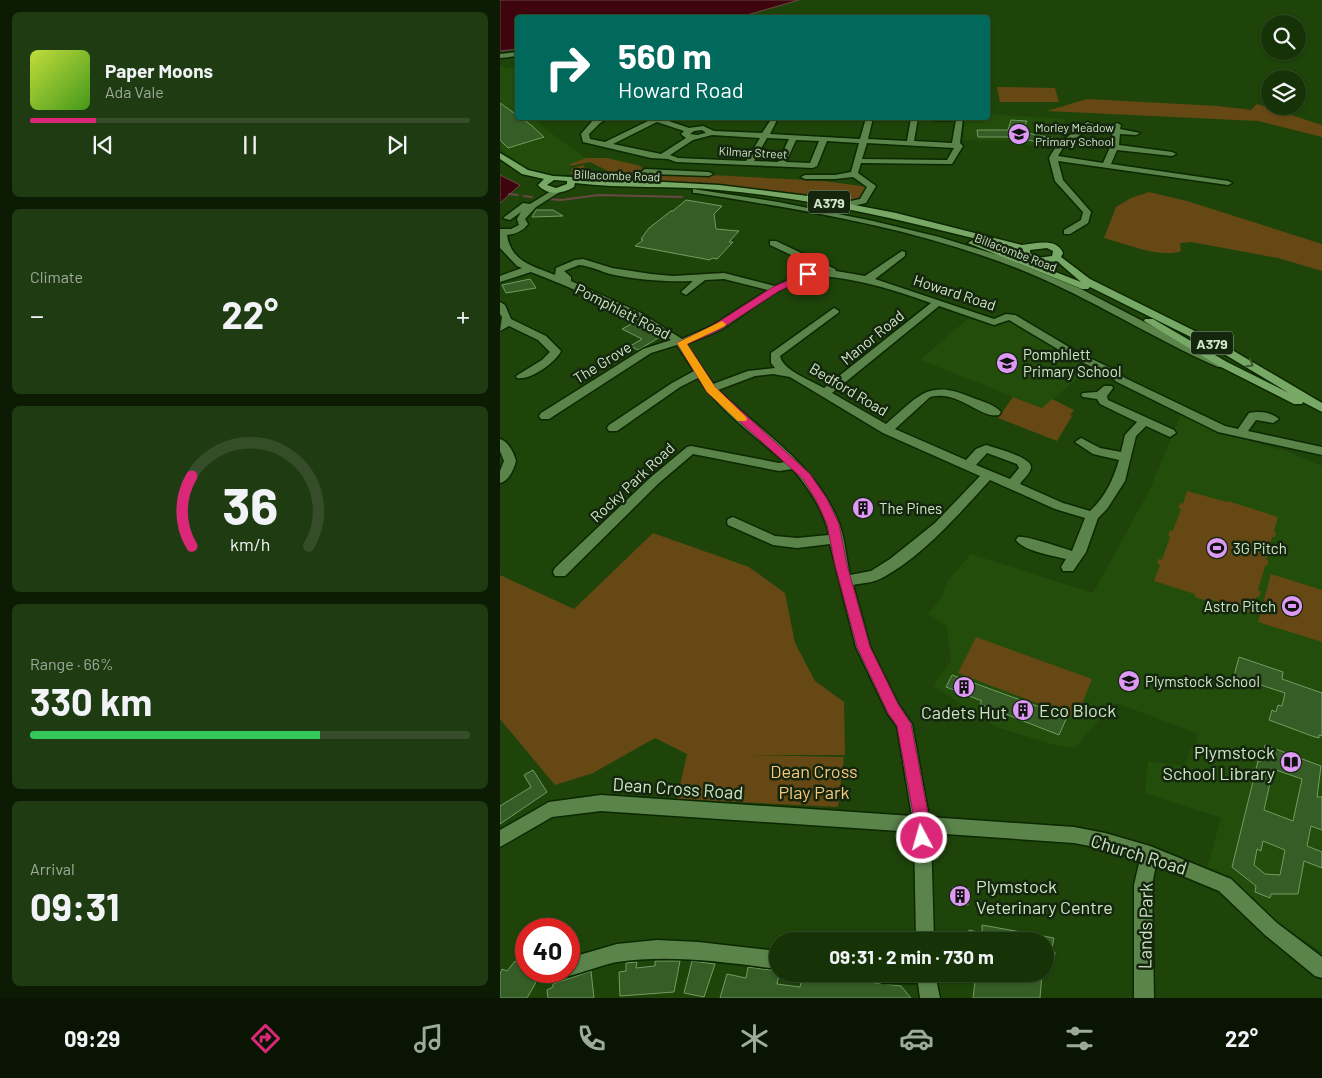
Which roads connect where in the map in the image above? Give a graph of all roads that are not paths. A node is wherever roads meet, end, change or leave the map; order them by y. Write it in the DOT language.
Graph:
graph roads {
  1 [pos="515,54"];
  2 [pos="500,56"];
  3 [pos="601,120"];
  4 [pos="652,120"];
  5 [pos="660,120"];
  6 [pos="773,120"];
  7 [pos="870,120"];
  8 [pos="915,120"];
  9 [pos="960,120"];
  10 [pos="1090,124"];
  11 [pos="1136,133"];
  12 [pos="690,134"];
  13 [pos="763,137"];
  14 [pos="793,138"];
  15 [pos="824,139"];
  16 [pos="865,141"];
  17 [pos="910,143"];
  18 [pos="608,144"];
  19 [pos="959,146"];
  20 [pos="1114,147"];
  21 [pos="1172,154"];
  22 [pos="663,156"];
  23 [pos="1053,158"];
  24 [pos="501,159"];
  25 [pos="858,161"];
  26 [pos="749,163"];
  27 [pos="781,165"];
  28 [pos="1104,166"];
  29 [pos="709,174"];
  30 [pos="854,174"];
  31 [pos="811,176"];
  32 [pos="552,178"];
  33 [pos="631,184"];
  34 [pos="1228,184"];
  35 [pos="566,186"];
  36 [pos="543,187"];
  37 [pos="696,191"];
  38 [pos="863,201"];
  39 [pos="800,202"];
  40 [pos="767,204"];
  41 [pos="844,205"];
  42 [pos="870,210"];
  43 [pos="503,219"];
  44 [pos="521,219"];
  45 [pos="1067,232"];
  46 [pos="502,235"];
  47 [pos="954,237"];
  48 [pos="773,243"];
  49 [pos="1026,252"];
  50 [pos="902,254"];
  51 [pos="1051,260"];
  52 [pos="529,269"];
  53 [pos="836,273"];
  54 [pos="703,277"];
  55 [pos="500,279"];
  56 [pos="673,279"];
  57 [pos="868,279"];
  58 [pos="564,281"];
  59 [pos="695,285"];
  60 [pos="776,289"];
  61 [pos="686,292"];
  62 [pos="1114,301"];
  63 [pos="937,303"];
  64 [pos="500,306"];
  65 [pos="834,311"];
  66 [pos="504,324"];
  67 [pos="1180,328"];
  68 [pos="680,342"];
  69 [pos="1223,349"];
  70 [pos="1202,354"];
  71 [pos="774,355"];
  72 [pos="784,371"];
  73 [pos="700,372"];
  74 [pos="755,372"];
  75 [pos="1245,375"];
  76 [pos="521,376"];
  77 [pos="711,389"];
  78 [pos="825,393"];
  79 [pos="1087,394"];
  80 [pos="1322,408"];
  81 [pos="986,411"];
  82 [pos="545,416"];
  83 [pos="1322,416"];
  84 [pos="1273,420"];
  85 [pos="1145,421"];
  86 [pos="613,428"];
  87 [pos="887,430"];
  88 [pos="1170,433"];
  89 [pos="1240,434"];
  90 [pos="1081,442"];
  91 [pos="500,443"];
  92 [pos="1322,451"];
  93 [pos="1125,457"];
  94 [pos="796,465"];
  95 [pos="968,466"];
  96 [pos="988,475"];
  97 [pos="500,479"];
  98 [pos="1012,485"];
  99 [pos="1092,516"];
  100 [pos="733,522"];
  101 [pos="836,539"];
  102 [pos="1021,539"];
  103 [pos="560,572"];
  104 [pos="845,581"];
  105 [pos="922,824"];
  106 [pos="500,839"];
  107 [pos="1150,854"];
  108 [pos="925,932"];
  109 [pos="769,959"];
  110 [pos="580,964"];
  111 [pos="1322,969"];
  112 [pos="927,982"];
  113 [pos="930,998"];
  114 [pos="1144,998"];
  1 -- 2 [label="street"];
  3 -- 18 [label="street, Kilmar Street"];
  4 -- 18 [label="street"];
  5 -- 12 [label="street"];
  6 -- 13 [label="street"];
  7 -- 16 [label="street"];
  8 -- 17 [label="street"];
  9 -- 19 [label="street"];
  10 -- 23 [label="street"];
  11 -- 20 [label="street"];
  12 -- 13 [label="street"];
  12 -- 22 [label="street"];
  13 -- 14 [label="street"];
  13 -- 26 [label="street"];
  14 -- 15 [label="street"];
  14 -- 27 [label="street"];
  15 -- 16 [label="street"];
  15 -- 27 [label="street, Kilmar Street"];
  16 -- 17 [label="street"];
  16 -- 25 [label="street"];
  17 -- 19 [label="street"];
  18 -- 22 [label="street, Kilmar Street"];
  19 -- 25 [label="street"];
  20 -- 21 [label="street"];
  20 -- 28 [label="street"];
  22 -- 26 [label="street, Kilmar Street"];
  23 -- 28 [label="street"];
  23 -- 45 [label="street"];
  24 -- 32 [label="main road, Billacombe Road / A379"];
  24 -- 36 [label="main road, Billacombe Road / A379"];
  25 -- 30 [label="street"];
  26 -- 27 [label="street, Kilmar Street"];
  28 -- 34 [label="street"];
  29 -- 33 [label="street"];
  30 -- 31 [label="street"];
  30 -- 38 [label="street"];
  32 -- 35 [label="main road, A379"];
  32 -- 36 [label="main road"];
  33 -- 35 [label="main road, Billacombe Road / A379"];
  33 -- 41 [label="main road, Billacombe Road / A379"];
  35 -- 36 [label="main road, A379"];
  35 -- 37 [label="main road, Billacombe Road / A379"];
  35 -- 44 [label="street"];
  36 -- 43 [label="street"];
  37 -- 39 [label="main road, Billacombe Road / A379"];
  37 -- 40 [label="street, Billacombe Road"];
  38 -- 41 [label="street"];
  38 -- 42 [label="street"];
  39 -- 40 [label="street, Billacombe Road"];
  39 -- 47 [label="main road, Billacombe Road / A379"];
  40 -- 70 [label="street, Billacombe Road"];
  41 -- 42 [label="main road, Billacombe Road / A379"];
  42 -- 49 [label="main road, Billacombe Road / A379"];
  43 -- 44 [label="street"];
  44 -- 46 [label="street, Pomphlett Road"];
  46 -- 52 [label="street, Pomphlett Road"];
  47 -- 49 [label="main road, Billacombe Road / A379"];
  47 -- 62 [label="main road, Billacombe Road"];
  48 -- 53 [label="street"];
  49 -- 51 [label="main road, Billacombe Road / A379"];
  49 -- 51 [label="main road, Billacombe Road / A379"];
  50 -- 57 [label="street"];
  51 -- 62 [label="main road, Billacombe Road / A379"];
  51 -- 67 [label="main road, Billacombe Road / A379"];
  52 -- 55 [label="street"];
  52 -- 58 [label="street, Pomphlett Road"];
  53 -- 57 [label="street, Howard Road"];
  53 -- 60 [label="street, Howard Road"];
  54 -- 56 [label="street"];
  54 -- 59 [label="street"];
  54 -- 60 [label="street"];
  56 -- 58 [label="street"];
  56 -- 59 [label="street"];
  57 -- 63 [label="street, Howard Road"];
  58 -- 68 [label="street, Pomphlett Road"];
  59 -- 61 [label="street"];
  60 -- 68 [label="street, Howard Road"];
  62 -- 70 [label="main road, Billacombe Road / A379"];
  63 -- 78 [label="street, Manor Road"];
  63 -- 89 [label="street, Howard Road"];
  64 -- 66 [label="street"];
  65 -- 71 [label="street"];
  66 -- 76 [label="street"];
  67 -- 69 [label="main road, Billacombe Road / A379"];
  67 -- 70 [label="main road, A379"];
  68 -- 73 [label="street, Pomphlett Road"];
  68 -- 82 [label="street, The Grove"];
  69 -- 75 [label="main road, A379"];
  69 -- 80 [label="main road, Billacombe Road / A379, one-way"];
  70 -- 75 [label="main road, Billacombe Road / A379"];
  71 -- 72 [label="street"];
  71 -- 74 [label="street"];
  72 -- 74 [label="street, Bedford Road"];
  72 -- 78 [label="street, Bedford Road"];
  73 -- 77 [label="street, Pomphlett Road"];
  73 -- 86 [label="street"];
  74 -- 77 [label="street, Bedford Road"];
  75 -- 83 [label="main road, Billacombe Road / A379"];
  77 -- 94 [label="street, Pomphlett Road"];
  78 -- 87 [label="street, Bedford Road"];
  79 -- 85 [label="street"];
  81 -- 87 [label="street"];
  84 -- 89 [label="street"];
  85 -- 88 [label="street"];
  85 -- 93 [label="street"];
  87 -- 95 [label="street, Bedford Road"];
  89 -- 92 [label="street, Howard Road"];
  90 -- 93 [label="street"];
  91 -- 97 [label="street"];
  93 -- 99 [label="street"];
  94 -- 101 [label="street, Pomphlett Road"];
  94 -- 103 [label="street, Rocky Park Road"];
  95 -- 96 [label="street, Bedford Road"];
  95 -- 98 [label="street"];
  96 -- 98 [label="street, Bedford Road"];
  96 -- 104 [label="street"];
  98 -- 99 [label="street, Bedford Road"];
  99 -- 102 [label="street"];
  100 -- 101 [label="street"];
  101 -- 104 [label="street, Pomphlett Road"];
  104 -- 105 [label="street, Pomphlett Road"];
  105 -- 106 [label="street, Dean Cross Road"];
  105 -- 107 [label="street, Church Road"];
  105 -- 108 [label="street, Pomphlett Road"];
  107 -- 111 [label="street, Church Road"];
  107 -- 114 [label="street, Lands Park"];
  109 -- 110 [label="street"];
  112 -- 113 [label="street"];
}
